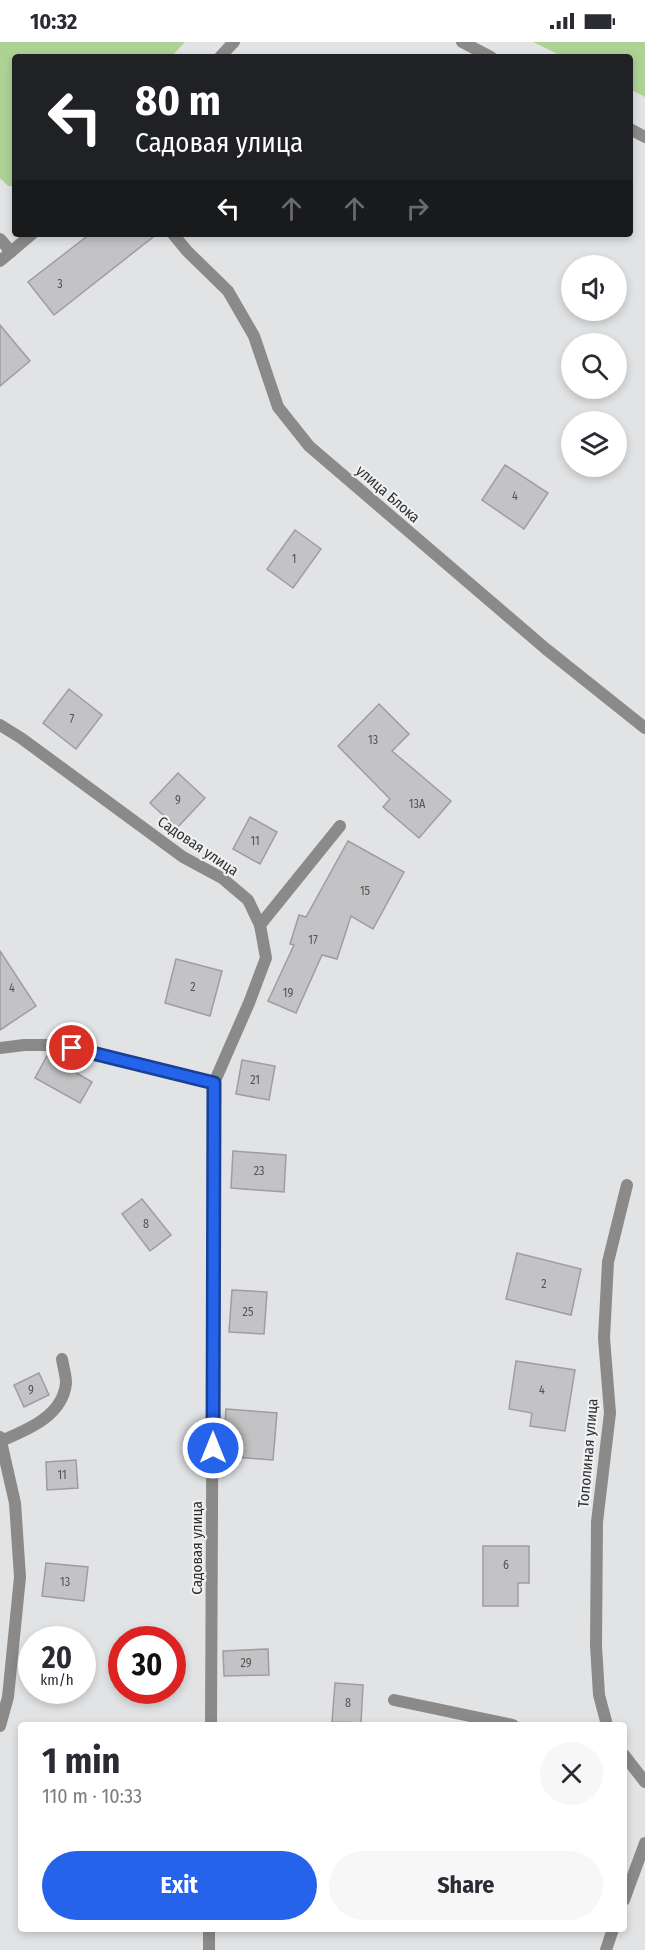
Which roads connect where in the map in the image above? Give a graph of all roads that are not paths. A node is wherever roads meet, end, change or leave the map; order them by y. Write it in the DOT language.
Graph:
graph roads {
  1 [pos="234,42"];
  2 [pos="462,42"];
  3 [pos="222,54"];
  4 [pos="485,54"];
  5 [pos="28,237"];
  6 [pos="176,237"];
  7 [pos="0,239"];
  8 [pos="11,252"];
  9 [pos="0,261"];
  10 [pos="0,725"];
  11 [pos="645,728"];
  12 [pos="340,826"];
  13 [pos="260,925"];
  14 [pos="0,1048"];
  15 [pos="214,1083"];
  16 [pos="627,1185"];
  17 [pos="62,1359"];
  18 [pos="1,1439"];
  19 [pos="394,1700"];
  20 [pos="211,1722"];
  21 [pos="499,1722"];
  22 [pos="606,1722"];
  23 [pos="0,1726"];
  24 [pos="627,1759"];
  25 [pos="627,1769"];
  26 [pos="641,1778"];
  27 [pos="645,1843"];
  28 [pos="627,1892"];
  29 [pos="209,1932"];
  30 [pos="613,1932"];
  31 [pos="209,1950"];
  32 [pos="606,1950"];
  1 -- 3 [label="street"];
  2 -- 4 [label="street"];
  5 -- 8 [label="street"];
  6 -- 11 [label="street, улица Блока"];
  7 -- 8 [label="street"];
  8 -- 9 [label="street"];
  10 -- 13 [label="street, Садовая улица"];
  12 -- 13 [label="street"];
  13 -- 15 [label="street, Садовая улица"];
  14 -- 15 [label="street"];
  15 -- 20 [label="street, Садовая улица"];
  16 -- 22 [label="street, Тополиная улица"];
  17 -- 18 [label="street"];
  18 -- 23 [label="street"];
  19 -- 21 [label="street"];
  24 -- 26 [label="street"];
  25 -- 26 [label="street"];
  27 -- 28 [label="street"];
  29 -- 31 [label="street"];
  30 -- 32 [label="street"];
}
